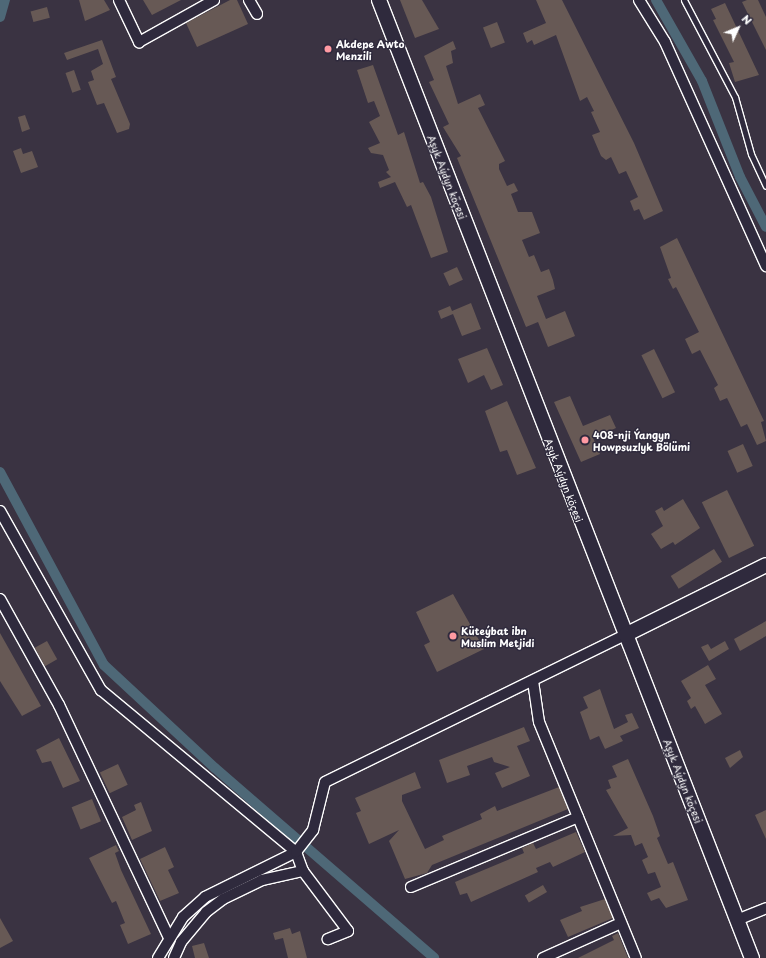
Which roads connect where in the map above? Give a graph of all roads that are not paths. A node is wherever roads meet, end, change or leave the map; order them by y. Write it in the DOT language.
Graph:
graph roads {
  1 [pos="119,0"];
  2 [pos="214,0"];
  3 [pos="249,0"];
  4 [pos="379,0"];
  5 [pos="639,0"];
  6 [pos="684,0"];
  7 [pos="257,14"];
  8 [pos="766,186"];
  9 [pos="766,266"];
  10 [pos="0,511"];
  11 [pos="766,565"];
  12 [pos="0,599"];
  13 [pos="625,635"];
  14 [pos="534,681"];
  15 [pos="578,817"];
  16 [pos="296,852"];
  17 [pos="303,871"];
  18 [pos="411,887"];
  19 [pos="766,908"];
  20 [pos="737,920"];
  21 [pos="621,923"];
  22 [pos="169,938"];
  23 [pos="328,939"];
  24 [pos="158,958"];
  25 [pos="174,958"];
  26 [pos="543,958"];
  27 [pos="636,958"];
  28 [pos="752,958"];
  1 -- 2 [label="street"];
  3 -- 7 [label="street"];
  4 -- 13 [label="main road, Aşyk Aýdyn köçesi"];
  5 -- 9 [label="street"];
  6 -- 8 [label="lane"];
  10 -- 16 [label="street"];
  11 -- 13 [label="main road"];
  12 -- 22 [label="street"];
  13 -- 14 [label="street"];
  13 -- 20 [label="main road, Aşyk Aýdyn köçesi"];
  14 -- 15 [label="street"];
  14 -- 16 [label="street"];
  15 -- 18 [label="street"];
  15 -- 21 [label="street"];
  16 -- 17 [label="street"];
  16 -- 22 [label="street"];
  17 -- 23 [label="street"];
  17 -- 25 [label="street"];
  19 -- 20 [label="street"];
  20 -- 28 [label="main road, Aşyk Aýdyn köçesi"];
  21 -- 26 [label="street"];
  21 -- 27 [label="street"];
  22 -- 24 [label="street"];
}
